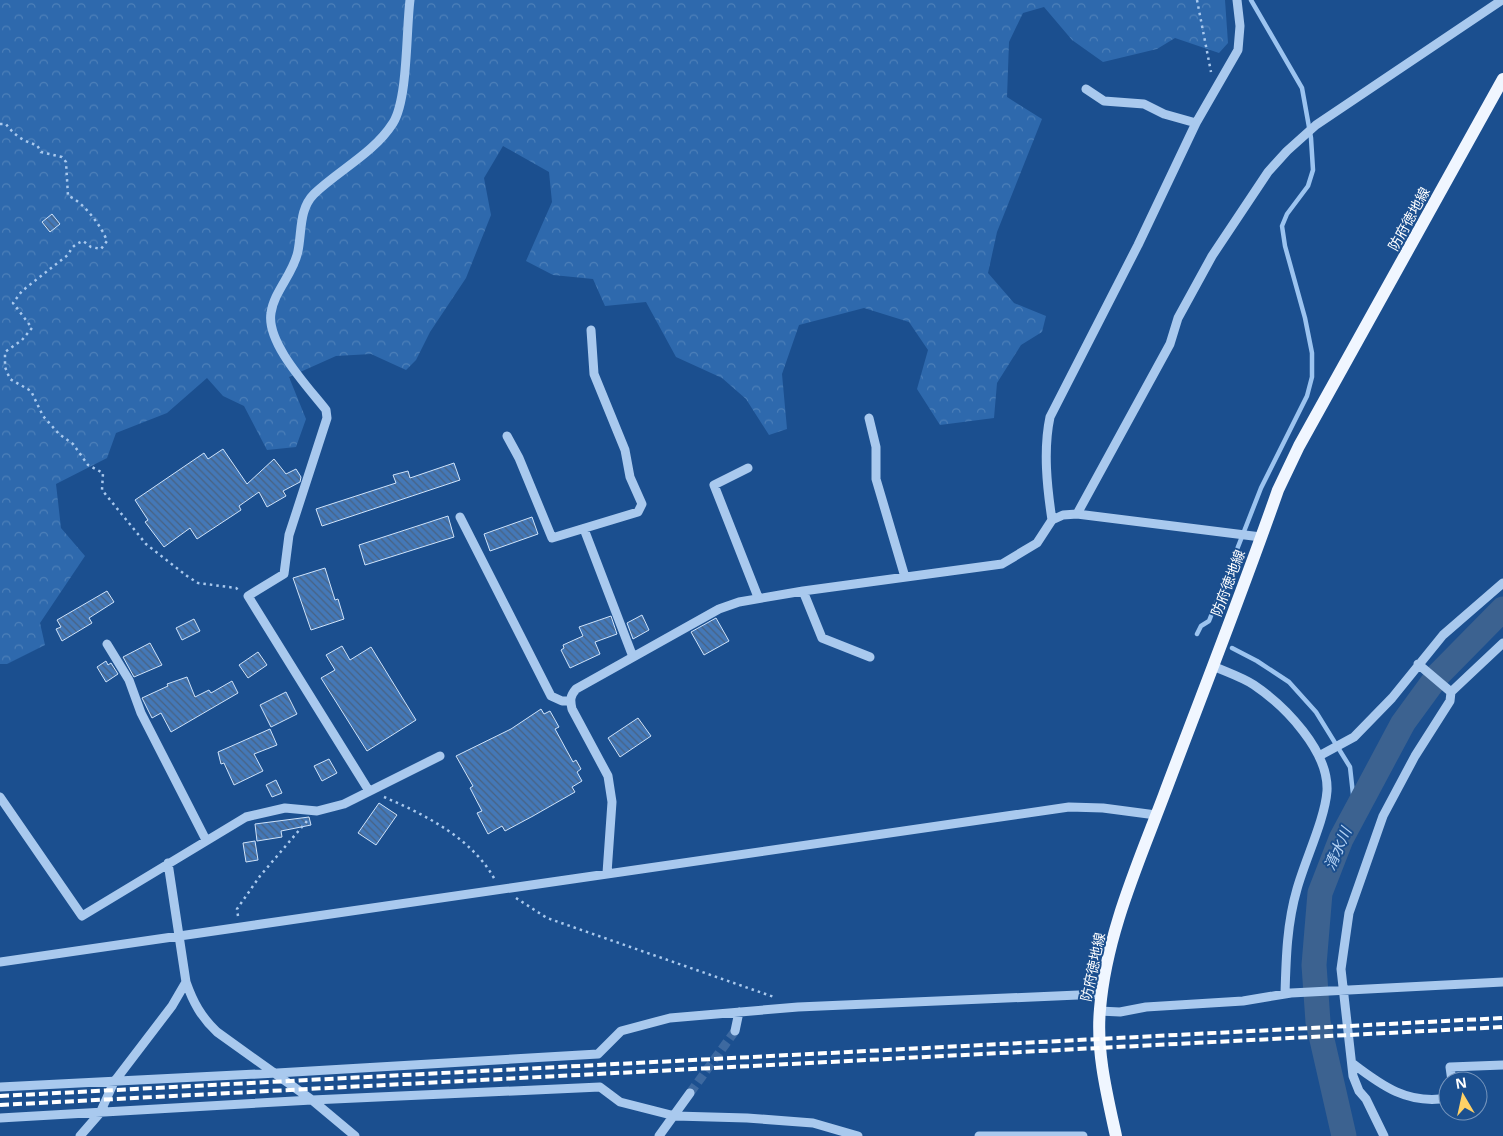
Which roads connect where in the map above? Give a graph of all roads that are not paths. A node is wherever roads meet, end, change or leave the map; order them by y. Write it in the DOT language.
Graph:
graph roads {
  1 [pos="410,0"];
  2 [pos="1237,0"];
  3 [pos="1502,0"];
  4 [pos="1503,79"];
  5 [pos="1086,89"];
  6 [pos="1196,123"];
  7 [pos="591,330"];
  8 [pos="869,418"];
  9 [pos="507,436"];
  10 [pos="748,468"];
  11 [pos="1077,514"];
  12 [pos="460,517"];
  13 [pos="1052,520"];
  14 [pos="584,529"];
  15 [pos="1262,537"];
  16 [pos="905,577"];
  17 [pos="1503,582"];
  18 [pos="803,590"];
  19 [pos="758,597"];
  20 [pos="1503,643"];
  21 [pos="107,644"];
  22 [pos="633,657"];
  23 [pos="870,657"];
  24 [pos="1418,664"];
  25 [pos="1213,666"];
  26 [pos="1451,692"];
  27 [pos="570,701"];
  28 [pos="440,756"];
  29 [pos="1319,756"];
  30 [pos="369,791"];
  31 [pos="0,797"];
  32 [pos="1156,815"];
  33 [pos="206,840"];
  34 [pos="168,863"];
  35 [pos="607,873"];
  36 [pos="178,936"];
  37 [pos="0,962"];
  38 [pos="186,982"];
  39 [pos="1503,982"];
  40 [pos="1338,990"];
  41 [pos="1288,993"];
  42 [pos="1101,994"];
  43 [pos="1099,1011"];
  44 [pos="739,1012"];
  45 [pos="735,1031"];
  46 [pos="1352,1064"];
  47 [pos="1503,1065"];
  48 [pos="1451,1071"];
  49 [pos="276,1073"];
  50 [pos="114,1082"];
  51 [pos="0,1087"];
  52 [pos="690,1093"];
  53 [pos="1438,1098"];
  54 [pos="312,1100"];
  55 [pos="100,1113"];
  56 [pos="675,1116"];
  57 [pos="0,1118"];
  58 [pos="80,1136"];
  59 [pos="355,1136"];
  60 [pos="659,1136"];
  61 [pos="858,1136"];
  62 [pos="979,1136"];
  63 [pos="1083,1136"];
  64 [pos="1116,1136"];
  65 [pos="1384,1136"];
  1 -- 30 [label="street"];
  2 -- 6 [label="street"];
  3 -- 11 [label="street"];
  4 -- 15 [label="main road, 防府徳地線"];
  5 -- 6 [label="street"];
  6 -- 13 [label="street"];
  7 -- 14 [label="street"];
  8 -- 16 [label="street"];
  9 -- 14 [label="street"];
  10 -- 19 [label="street"];
  11 -- 13 [label="street"];
  11 -- 15 [label="street"];
  12 -- 27 [label="street"];
  13 -- 16 [label="street"];
  14 -- 22 [label="street"];
  15 -- 25 [label="main road, 防府徳地線"];
  16 -- 18 [label="street"];
  17 -- 24 [label="street"];
  18 -- 19 [label="street"];
  18 -- 23 [label="street"];
  19 -- 22 [label="street"];
  20 -- 26 [label="street"];
  21 -- 33 [label="street"];
  22 -- 27 [label="street"];
  24 -- 26 [label="street"];
  24 -- 29 [label="street"];
  25 -- 29 [label="street"];
  25 -- 32 [label="main road, 防府徳地線"];
  26 -- 40 [label="street"];
  27 -- 35 [label="street"];
  28 -- 30 [label="street"];
  29 -- 41 [label="street"];
  30 -- 33 [label="street"];
  31 -- 34 [label="street"];
  32 -- 35 [label="street"];
  32 -- 42 [label="main road, 防府徳地線"];
  33 -- 34 [label="street"];
  34 -- 36 [label="street"];
  35 -- 36 [label="street"];
  36 -- 37 [label="street"];
  36 -- 38 [label="street"];
  38 -- 49 [label="street"];
  38 -- 50 [label="street"];
  39 -- 40 [label="street"];
  40 -- 41 [label="street"];
  40 -- 46 [label="street"];
  41 -- 43 [label="street"];
  42 -- 43 [label="main road, 防府徳地線"];
  42 -- 44 [label="street"];
  43 -- 64 [label="main road, 防府徳地線"];
  44 -- 45 [label="street"];
  44 -- 49 [label="street"];
  46 -- 53 [label="street"];
  46 -- 65 [label="street"];
  47 -- 48 [label="street"];
  49 -- 50 [label="street"];
  49 -- 54 [label="street"];
  50 -- 51 [label="street"];
  50 -- 55 [label="street"];
  52 -- 56 [label="street"];
  54 -- 55 [label="street"];
  54 -- 56 [label="street"];
  54 -- 59 [label="street"];
  55 -- 57 [label="street"];
  55 -- 58 [label="street"];
  56 -- 60 [label="street"];
  56 -- 61 [label="street"];
  62 -- 63 [label="street"];
}
